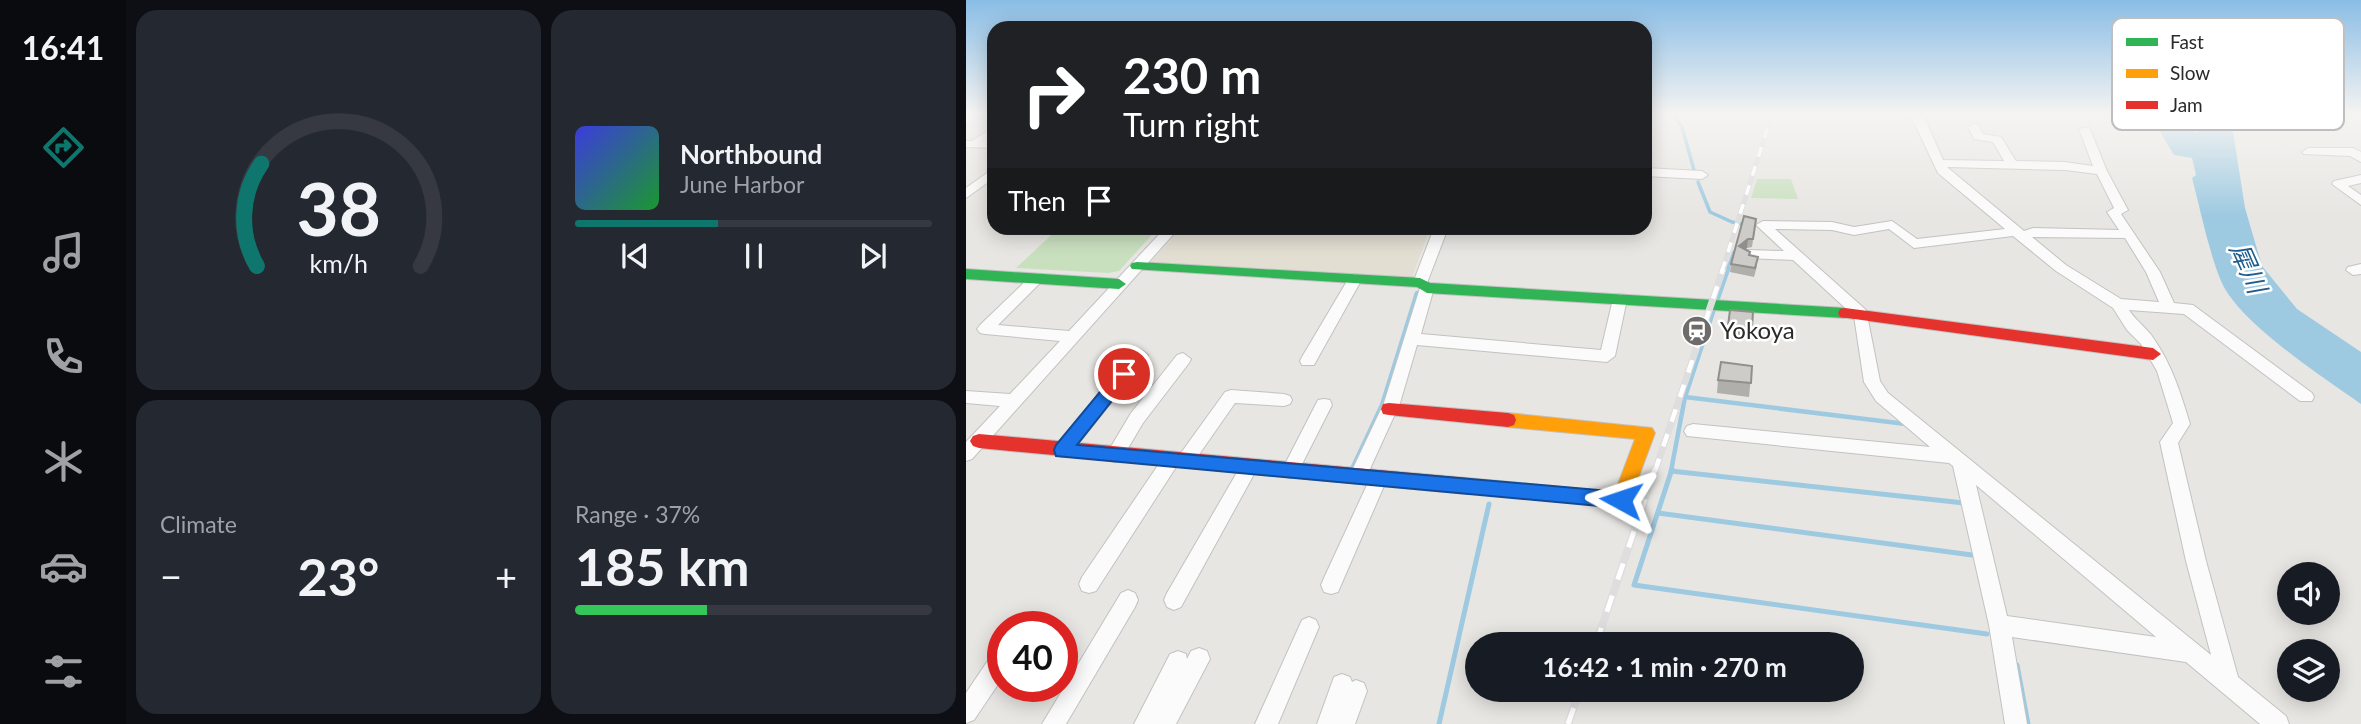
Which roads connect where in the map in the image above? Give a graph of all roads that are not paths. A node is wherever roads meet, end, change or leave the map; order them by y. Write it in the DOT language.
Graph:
graph roads {
  1 [pos="1932,148"];
  2 [pos="2002,148"];
  3 [pos="2092,148"];
  4 [pos="2308,152"];
  5 [pos="2361,158"];
  6 [pos="1939,163"];
  7 [pos="2012,163"];
  8 [pos="2101,171"];
  9 [pos="1652,172"];
  10 [pos="1702,175"];
  11 [pos="987,178"];
  12 [pos="2361,179"];
  13 [pos="966,194"];
  14 [pos="2361,201"];
  15 [pos="2017,234"];
  16 [pos="2129,234"];
  17 [pos="1166,235"];
  18 [pos="1439,235"];
  19 [pos="1748,254"];
  20 [pos="1799,256"];
  21 [pos="1137,267"];
  22 [pos="966,274"];
  23 [pos="1355,279"];
  24 [pos="1035,280"];
  25 [pos="1119,284"];
  26 [pos="1424,286"];
  27 [pos="1620,299"];
  28 [pos="2118,304"];
  29 [pos="2168,306"];
  30 [pos="1861,314"];
  31 [pos="1072,337"];
  32 [pos="1412,339"];
  33 [pos="2153,354"];
  34 [pos="1140,355"];
  35 [pos="1183,359"];
  36 [pos="1308,360"];
  37 [pos="966,397"];
  38 [pos="2306,397"];
  39 [pos="1284,400"];
  40 [pos="1014,401"];
  41 [pos="1324,405"];
  42 [pos="1389,409"];
  43 [pos="1693,431"];
  44 [pos="979,441"];
  45 [pos="1063,450"];
  46 [pos="966,454"];
  47 [pos="1115,455"];
  48 [pos="1957,460"];
  49 [pos="1178,461"];
  50 [pos="1250,467"];
  51 [pos="1290,471"];
  52 [pos="1358,477"];
  53 [pos="1378,479"];
  54 [pos="1089,584"];
  55 [pos="1331,585"];
  56 [pos="1128,600"];
  57 [pos="1174,600"];
  58 [pos="1999,625"];
  59 [pos="1309,627"];
  60 [pos="2191,652"];
  61 [pos="987,681"];
  62 [pos="2229,683"];
  63 [pos="966,712"];
  64 [pos="1053,724"];
  65 [pos="1144,724"];
  66 [pos="1164,724"];
  67 [pos="1266,724"];
  68 [pos="1328,724"];
  69 [pos="1344,724"];
  70 [pos="2015,724"];
  71 [pos="2278,724"];
  1 -- 6 [label="street"];
  2 -- 7 [label="street"];
  3 -- 8 [label="street"];
  4 -- 5 [label="street"];
  6 -- 7 [label="street"];
  6 -- 15 [label="street"];
  7 -- 8 [label="street"];
  8 -- 16 [label="street"];
  9 -- 10 [label="street"];
  11 -- 13 [label="street"];
  12 -- 14 [label="street"];
  15 -- 16 [label="street"];
  15 -- 20 [label="street"];
  15 -- 28 [label="street"];
  16 -- 29 [label="street"];
  17 -- 21 [label="street"];
  18 -- 26 [label="street"];
  19 -- 20 [label="street"];
  20 -- 30 [label="street"];
  21 -- 23 [label="street"];
  21 -- 25 [label="street"];
  22 -- 24 [label="street"];
  23 -- 26 [label="street"];
  23 -- 36 [label="street"];
  24 -- 25 [label="street"];
  24 -- 31 [label="street"];
  25 -- 31 [label="street"];
  26 -- 27 [label="street"];
  26 -- 32 [label="street"];
  27 -- 30 [label="street"];
  27 -- 32 [label="street"];
  28 -- 29 [label="street"];
  28 -- 33 [label="street"];
  29 -- 38 [label="street"];
  30 -- 33 [label="street"];
  30 -- 48 [label="street"];
  31 -- 40 [label="street"];
  32 -- 42 [label="street"];
  33 -- 62 [label="street"];
  34 -- 45 [label="street"];
  35 -- 47 [label="street"];
  37 -- 40 [label="street"];
  39 -- 49 [label="street"];
  40 -- 44 [label="street"];
  41 -- 51 [label="street"];
  42 -- 52 [label="street"];
  42 -- 53 [label="street"];
  43 -- 48 [label="street"];
  44 -- 45 [label="street"];
  44 -- 46 [label="street"];
  45 -- 47 [label="street"];
  47 -- 49 [label="street"];
  48 -- 58 [label="street"];
  48 -- 60 [label="street"];
  49 -- 50 [label="street"];
  49 -- 54 [label="street"];
  50 -- 51 [label="street"];
  50 -- 57 [label="street"];
  51 -- 52 [label="street"];
  52 -- 53 [label="street"];
  53 -- 55 [label="street"];
  56 -- 64 [label="street"];
  58 -- 60 [label="street"];
  58 -- 70 [label="street"];
  59 -- 67 [label="street"];
  60 -- 62 [label="street"];
  61 -- 63 [label="street"];
  62 -- 71 [label="street"];
  65 -- 66 [label="street"];
  68 -- 69 [label="street"];
}
